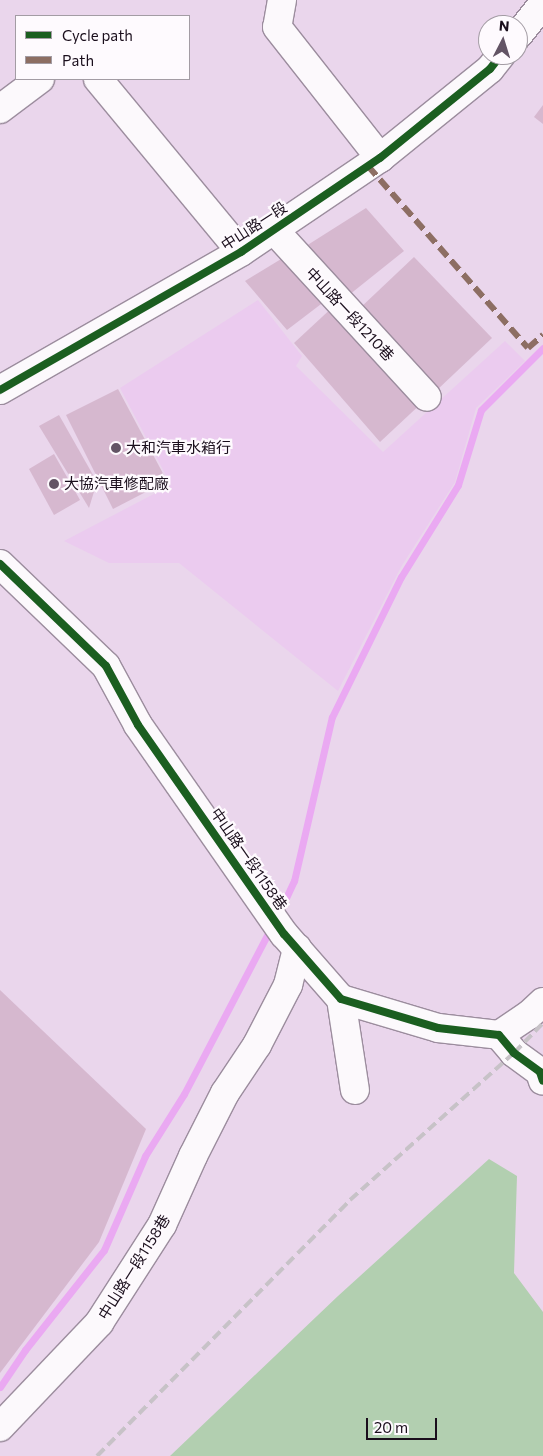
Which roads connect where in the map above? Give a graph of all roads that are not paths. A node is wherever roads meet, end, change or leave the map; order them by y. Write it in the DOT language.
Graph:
graph roads {
  1 [pos="282,0"];
  2 [pos="543,4"];
  3 [pos="528,23"];
  4 [pos="493,65"];
  5 [pos="39,80"];
  6 [pos="99,80"];
  7 [pos="0,109"];
  8 [pos="380,158"];
  9 [pos="274,230"];
  10 [pos="241,252"];
  11 [pos="0,390"];
  12 [pos="427,397"];
  13 [pos="0,564"];
  14 [pos="282,930"];
  15 [pos="341,999"];
  16 [pos="543,1002"];
  17 [pos="499,1035"];
  18 [pos="542,1074"];
  19 [pos="355,1090"];
  20 [pos="0,1428"];
  1 -- 8 [label="street"];
  2 -- 3 [label="street"];
  4 -- 8 [label="street, 中山路一段"];
  5 -- 7 [label="street"];
  6 -- 10 [label="street"];
  8 -- 9 [label="street, 中山路一段"];
  9 -- 10 [label="street, 中山路一段"];
  9 -- 12 [label="street, 中山路一段1210巷"];
  10 -- 11 [label="street, 中山路一段"];
  13 -- 14 [label="street, 中山路一段1158巷"];
  14 -- 15 [label="street, 中山路一段1158巷"];
  14 -- 20 [label="street, 中山路一段1158巷"];
  15 -- 17 [label="street"];
  15 -- 19 [label="street"];
  16 -- 17 [label="street"];
  17 -- 18 [label="street"];
}
